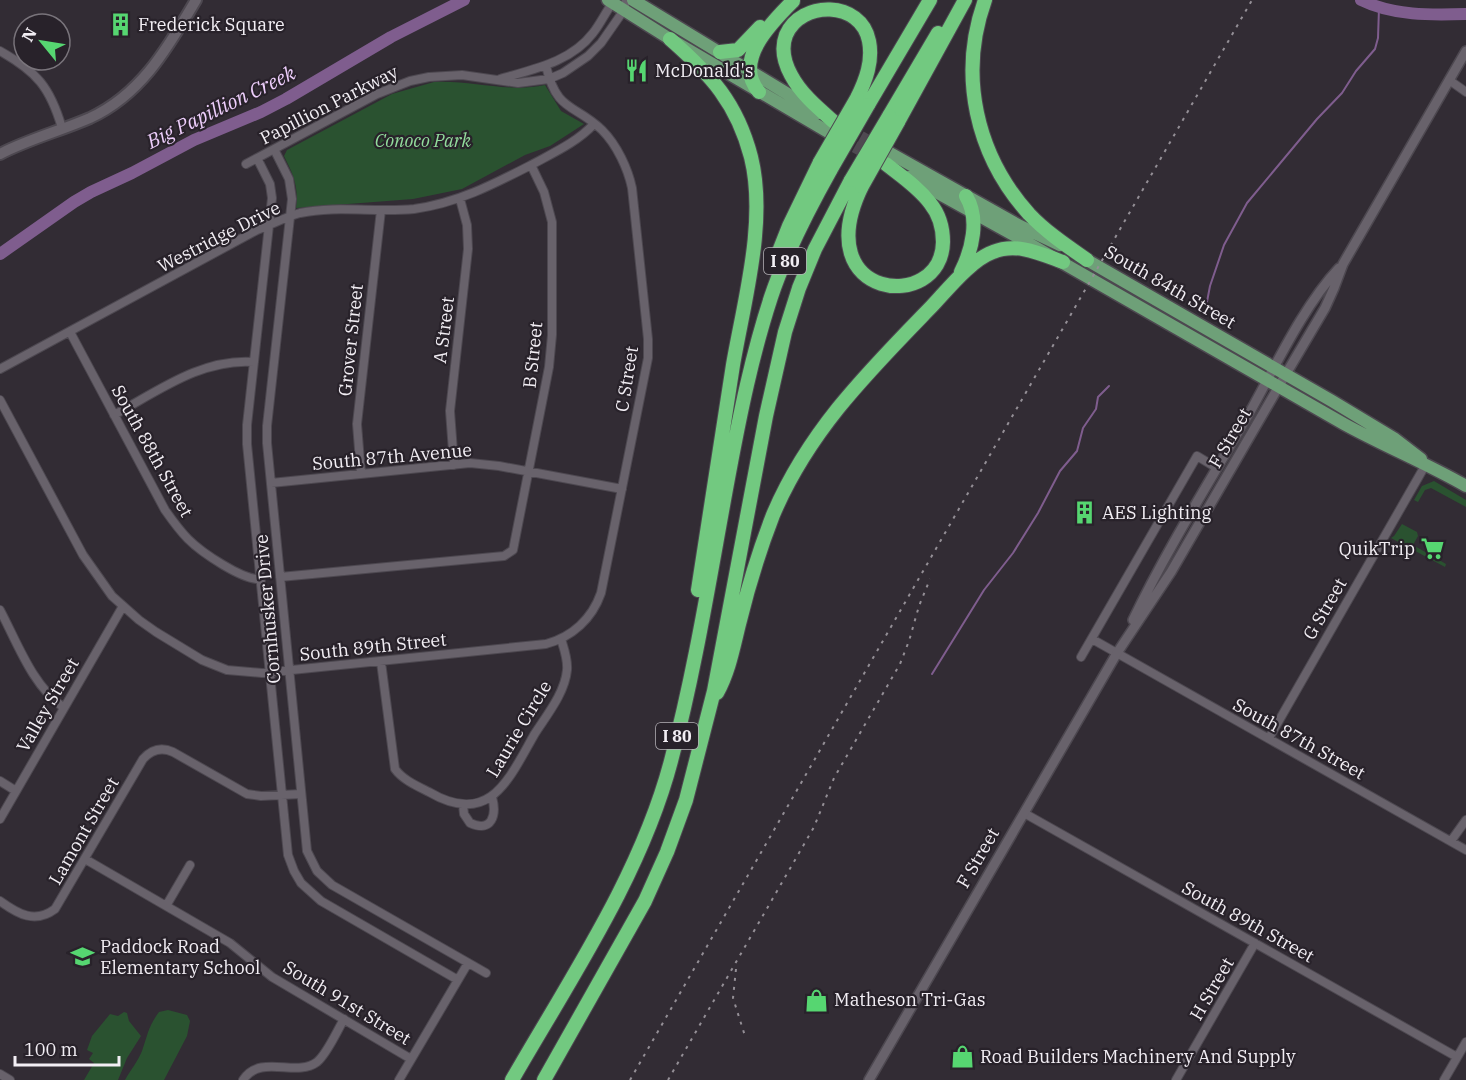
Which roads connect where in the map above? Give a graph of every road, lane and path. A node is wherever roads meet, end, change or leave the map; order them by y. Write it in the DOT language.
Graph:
graph roads {
  1 [pos="196,0"];
  2 [pos="633,0"];
  3 [pos="930,0"];
  4 [pos="958,0"];
  5 [pos="965,0"];
  6 [pos="985,0"];
  7 [pos="612,1"];
  8 [pos="794,1"];
  9 [pos="625,5"];
  10 [pos="670,39"];
  11 [pos="0,51"];
  12 [pos="1465,51"];
  13 [pos="720,52"];
  14 [pos="546,66"];
  15 [pos="750,71"];
  16 [pos="499,79"];
  17 [pos="549,79"];
  18 [pos="1449,80"];
  19 [pos="759,92"];
  20 [pos="1466,92"];
  21 [pos="862,101"];
  22 [pos="894,119"];
  23 [pos="594,124"];
  24 [pos="833,126"];
  25 [pos="62,128"];
  26 [pos="274,149"];
  27 [pos="0,154"];
  28 [pos="257,158"];
  29 [pos="886,159"];
  30 [pos="246,164"];
  31 [pos="531,165"];
  32 [pos="857,183"];
  33 [pos="966,196"];
  34 [pos="460,199"];
  35 [pos="381,210"];
  36 [pos="973,213"];
  37 [pos="290,217"];
  38 [pos="270,225"];
  39 [pos="1087,260"];
  40 [pos="1063,262"];
  41 [pos="1342,264"];
  42 [pos="947,290"];
  43 [pos="70,332"];
  44 [pos="254,362"];
  45 [pos="1275,368"];
  46 [pos="0,369"];
  47 [pos="1286,374"];
  48 [pos="1268,380"];
  49 [pos="1279,387"];
  50 [pos="0,400"];
  51 [pos="114,415"];
  52 [pos="1426,464"];
  53 [pos="454,465"];
  54 [pos="1217,468"];
  55 [pos="529,472"];
  56 [pos="361,474"];
  57 [pos="271,483"];
  58 [pos="1466,486"];
  59 [pos="622,489"];
  60 [pos="280,577"];
  61 [pos="261,579"];
  62 [pos="123,606"];
  63 [pos="0,610"];
  64 [pos="561,639"];
  65 [pos="1092,639"];
  66 [pos="1117,653"];
  67 [pos="1081,657"];
  68 [pos="381,662"];
  69 [pos="289,670"];
  70 [pos="269,672"];
  71 [pos="711,706"];
  72 [pos="64,708"];
  73 [pos="1269,738"];
  74 [pos="671,761"];
  75 [pos="0,781"];
  76 [pos="16,791"];
  77 [pos="301,794"];
  78 [pos="282,795"];
  79 [pos="492,797"];
  80 [pos="463,805"];
  81 [pos="1024,813"];
  82 [pos="0,819"];
  83 [pos="1466,819"];
  84 [pos="1451,841"];
  85 [pos="1466,850"];
  86 [pos="85,859"];
  87 [pos="190,866"];
  88 [pos="0,901"];
  89 [pos="166,906"];
  90 [pos="1255,943"];
  91 [pos="468,963"];
  92 [pos="486,973"];
  93 [pos="458,980"];
  94 [pos="344,1019"];
  95 [pos="1466,1042"];
  96 [pos="1457,1057"];
  97 [pos="411,1059"];
  98 [pos="0,1074"];
  99 [pos="10,1080"];
  100 [pos="243,1080"];
  101 [pos="399,1080"];
  102 [pos="512,1080"];
  103 [pos="544,1080"];
  104 [pos="869,1080"];
  105 [pos="1176,1080"];
  106 [pos="1444,1080"];
  1 -- 25 [label="main road"];
  2 -- 13 [label="main road"];
  3 -- 21 [label="highway, I 80"];
  4 -- 22 [label="highway, I 80"];
  5 -- 22 [label="highway"];
  6 -- 39 [label="highway"];
  7 -- 9 [label="main road"];
  7 -- 14 [label="street, Papillion Parkway"];
  8 -- 13 [label="highway"];
  8 -- 15 [label="highway"];
  9 -- 10 [label="main road"];
  9 -- 17 [label="street, Papillion Parkway"];
  10 -- 19 [label="main road"];
  10 -- 74 [label="highway"];
  11 -- 25 [label="street"];
  12 -- 18 [label="street, F Street"];
  13 -- 15 [label="main road"];
  14 -- 16 [label="street, Papillion Parkway"];
  14 -- 17 [label="street, C Street"];
  15 -- 19 [label="highway"];
  15 -- 24 [label="main road"];
  16 -- 17 [label="street, Papillion Parkway"];
  16 -- 26 [label="street, Papillion Parkway"];
  17 -- 23 [label="street, C Street"];
  18 -- 20 [label="street"];
  18 -- 41 [label="street, F Street"];
  19 -- 24 [label="main road"];
  21 -- 24 [label="highway"];
  21 -- 74 [label="highway, I 80, bridge"];
  22 -- 32 [label="highway, I 80, bridge"];
  23 -- 31 [label="street, Westridge Drive"];
  23 -- 59 [label="street, C Street"];
  25 -- 27 [label="main road"];
  26 -- 28 [label="street, Papillion Parkway"];
  26 -- 37 [label="street, Cornhusker Drive"];
  28 -- 30 [label="street, Papillion Parkway"];
  28 -- 38 [label="street, Cornhusker Drive"];
  29 -- 32 [label="highway"];
  29 -- 33 [label="main road, South 84th Street"];
  29 -- 36 [label="main road, South 84th Street"];
  31 -- 34 [label="street, Westridge Drive"];
  31 -- 55 [label="street, B Street"];
  32 -- 71 [label="highway, I 80"];
  33 -- 36 [label="highway"];
  33 -- 39 [label="main road, South 84th Street"];
  34 -- 35 [label="street, Westridge Drive"];
  34 -- 53 [label="street, A Street"];
  35 -- 37 [label="street, Westridge Drive"];
  35 -- 56 [label="street, Grover Street"];
  36 -- 40 [label="main road, South 84th Street"];
  36 -- 42 [label="highway"];
  37 -- 38 [label="street, Westridge Drive"];
  37 -- 57 [label="street, Cornhusker Drive"];
  38 -- 43 [label="street, Westridge Drive"];
  38 -- 44 [label="street, Cornhusker Drive"];
  39 -- 45 [label="main road, South 84th Street"];
  40 -- 42 [label="highway"];
  40 -- 48 [label="main road, South 84th Street"];
  41 -- 45 [label="street, F Street"];
  41 -- 47 [label="street, F Street"];
  42 -- 71 [label="highway"];
  43 -- 46 [label="street, Westridge Drive"];
  43 -- 51 [label="street, South 88th Street"];
  44 -- 51 [label="street"];
  44 -- 61 [label="street, Cornhusker Drive"];
  45 -- 47 [label="main road, South 84th Street"];
  45 -- 48 [label="street, F Street"];
  47 -- 49 [label="street, F Street"];
  47 -- 52 [label="main road, South 84th Street"];
  48 -- 49 [label="main road, South 84th Street"];
  48 -- 54 [label="street, F Street"];
  49 -- 52 [label="main road, South 84th Street"];
  49 -- 66 [label="street, F Street"];
  50 -- 62 [label="street, South 89th Street"];
  51 -- 61 [label="street, South 88th Street"];
  52 -- 58 [label="main road, South 84th Street"];
  52 -- 73 [label="street, G Street"];
  53 -- 55 [label="street, South 87th Avenue"];
  53 -- 56 [label="street, South 87th Avenue"];
  54 -- 65 [label="street"];
  54 -- 66 [label="street, F Street"];
  55 -- 59 [label="street, South 87th Avenue"];
  55 -- 60 [label="street, B Street"];
  56 -- 57 [label="street, South 87th Avenue"];
  57 -- 60 [label="street, Cornhusker Drive"];
  59 -- 64 [label="street, C Street"];
  60 -- 69 [label="street, Cornhusker Drive"];
  61 -- 70 [label="street, Cornhusker Drive"];
  62 -- 70 [label="street, South 89th Street"];
  62 -- 72 [label="street, Valley Street"];
  63 -- 72 [label="street"];
  64 -- 68 [label="street, South 89th Street"];
  64 -- 79 [label="street, Laurie Circle"];
  65 -- 66 [label="street, South 87th Street"];
  65 -- 67 [label="street"];
  66 -- 73 [label="street, South 87th Street"];
  66 -- 81 [label="street, F Street"];
  68 -- 69 [label="street, South 89th Street"];
  68 -- 80 [label="street"];
  69 -- 70 [label="street, South 89th Street"];
  69 -- 77 [label="street, Cornhusker Drive"];
  70 -- 78 [label="street, Cornhusker Drive"];
  71 -- 103 [label="highway, I 80"];
  72 -- 76 [label="street, Valley Street"];
  73 -- 84 [label="street, South 87th Street"];
  74 -- 102 [label="highway, I 80"];
  75 -- 76 [label="street"];
  76 -- 82 [label="street, Valley Street"];
  77 -- 78 [label="street"];
  77 -- 91 [label="street, Cornhusker Drive"];
  78 -- 86 [label="street, Lamont Street"];
  78 -- 93 [label="street, Cornhusker Drive"];
  79 -- 80 [label="street, Laurie Circle"];
  79 -- 80 [label="street, Laurie Circle"];
  81 -- 90 [label="street, South 89th Street"];
  81 -- 104 [label="street, F Street"];
  83 -- 84 [label="street"];
  84 -- 85 [label="street, South 87th Street"];
  86 -- 88 [label="street, Lamont Street"];
  86 -- 89 [label="street, South 91st Street"];
  87 -- 89 [label="street"];
  89 -- 94 [label="street, South 91st Street"];
  90 -- 96 [label="street, South 89th Street"];
  90 -- 105 [label="street, H Street"];
  91 -- 92 [label="street, Cornhusker Drive"];
  91 -- 93 [label="street"];
  93 -- 97 [label="street"];
  94 -- 97 [label="street, South 91st Street"];
  94 -- 100 [label="street"];
  95 -- 96 [label="street"];
  96 -- 106 [label="street"];
  97 -- 101 [label="street"];
  98 -- 99 [label="street"];
}
